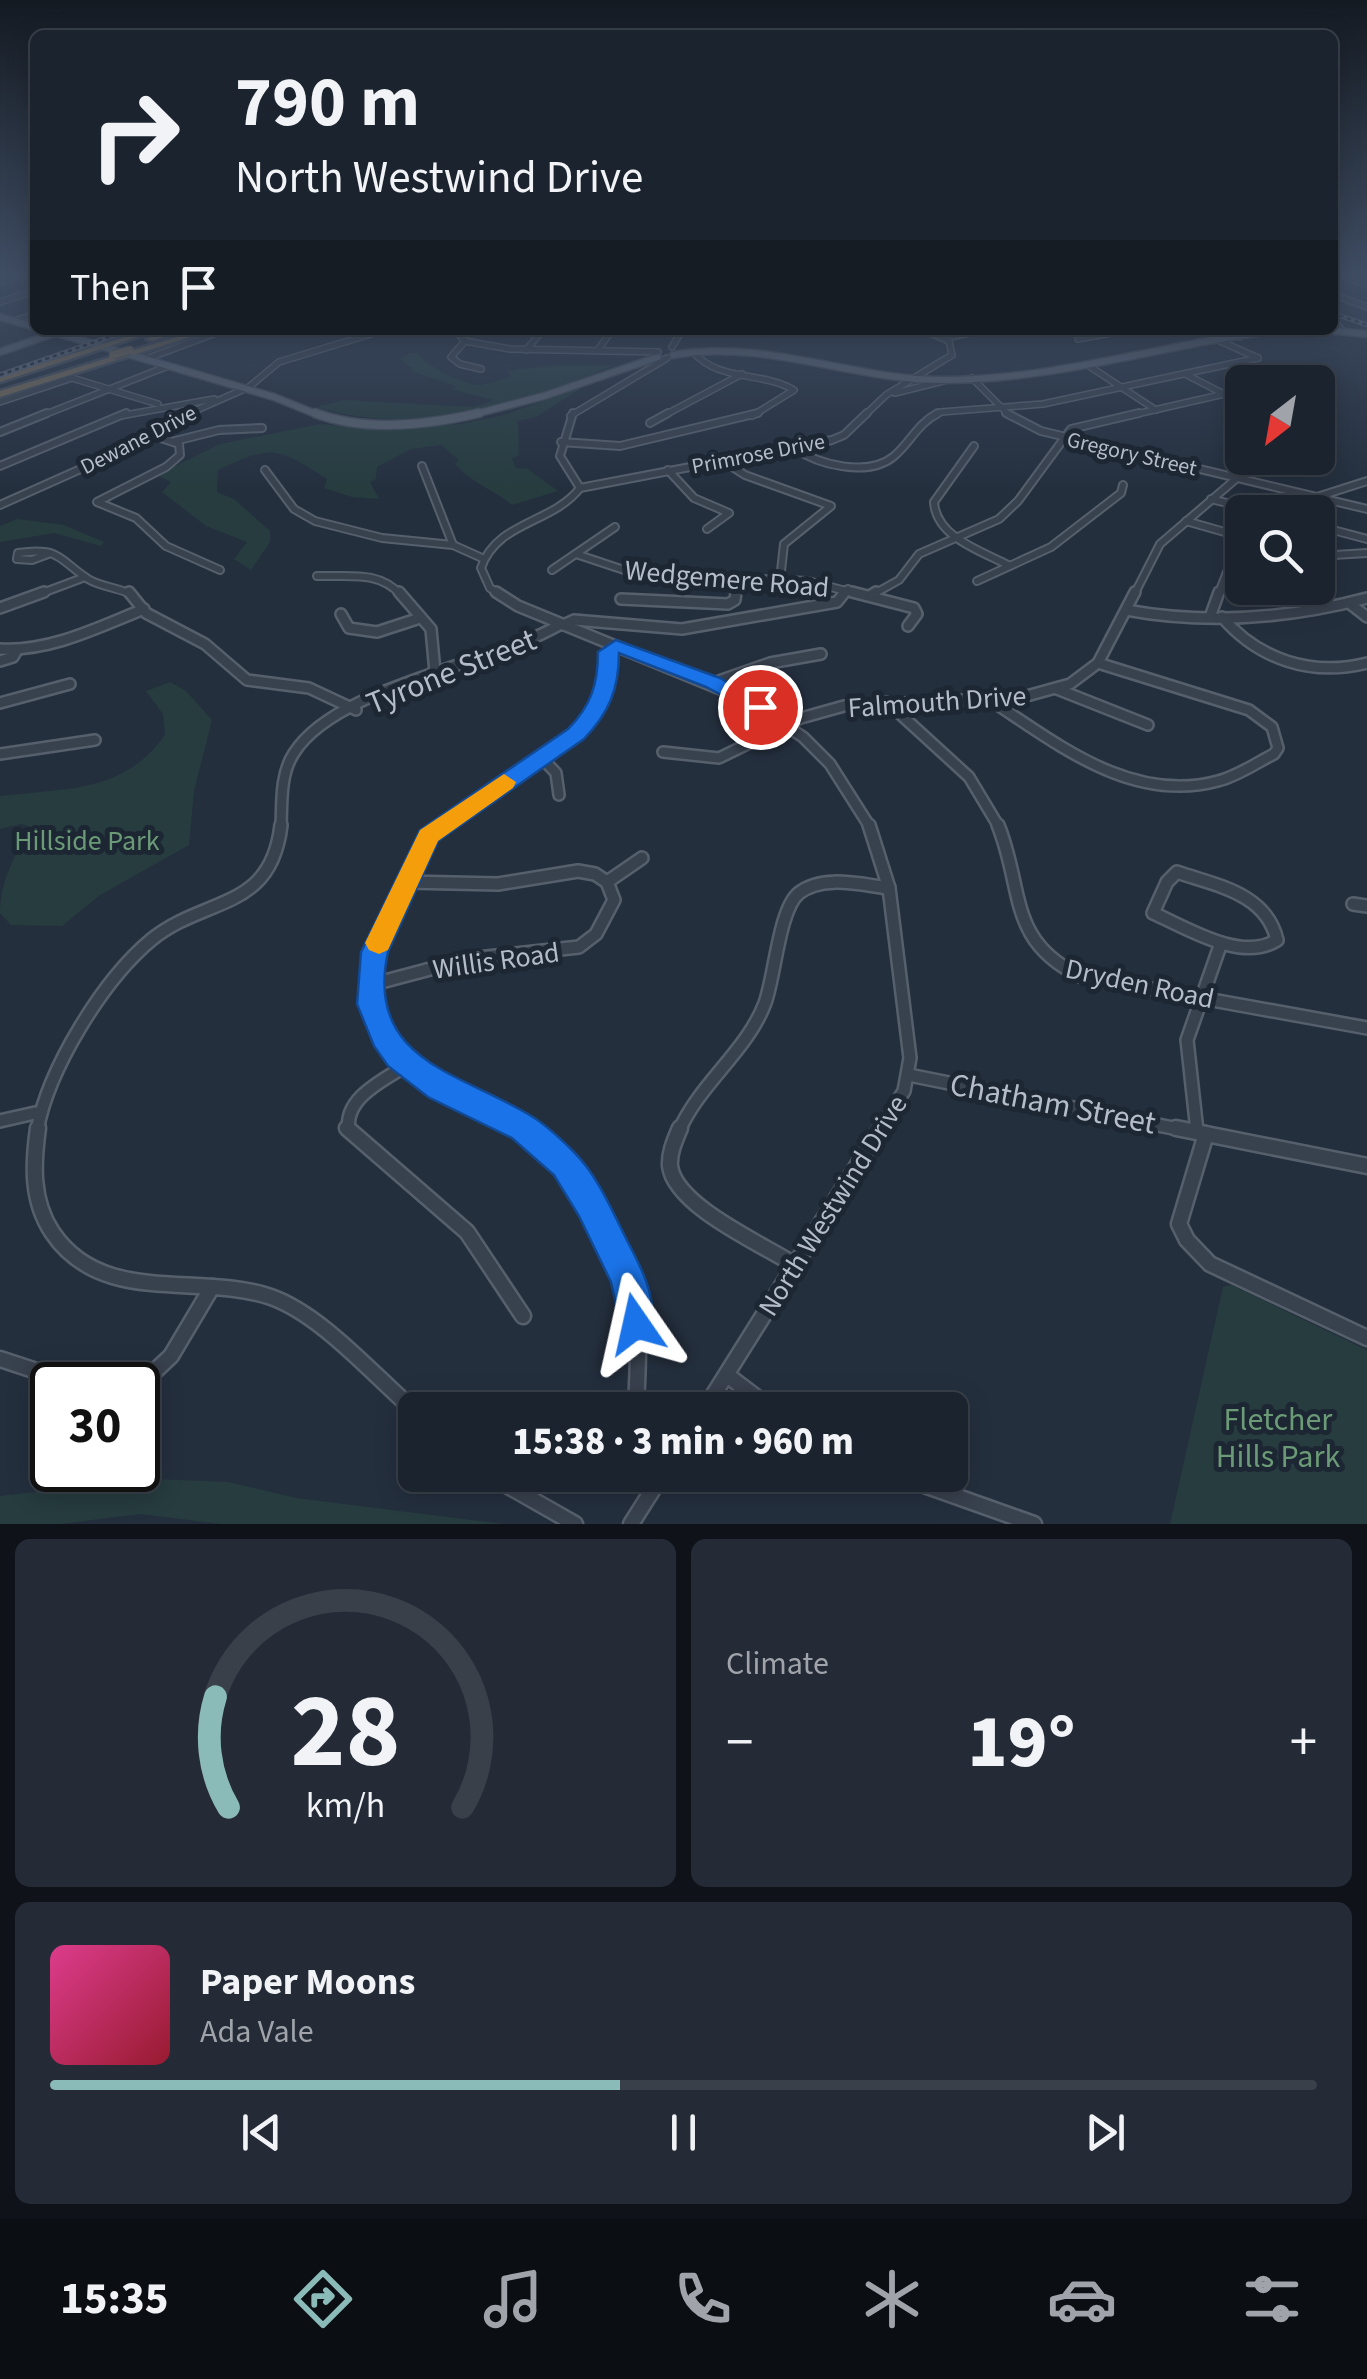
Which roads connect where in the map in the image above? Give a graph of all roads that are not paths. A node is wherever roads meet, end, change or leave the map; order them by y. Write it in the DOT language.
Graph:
graph roads {
  1 [pos="98,348"];
  2 [pos="112,348"];
  3 [pos="135,348"];
  4 [pos="137,348"];
  5 [pos="139,348"];
  6 [pos="177,348"];
  7 [pos="327,348"];
  8 [pos="458,348"];
  9 [pos="513,348"];
  10 [pos="668,348"];
  11 [pos="952,348"];
  12 [pos="1183,348"];
  13 [pos="1236,348"];
  14 [pos="526,350"];
  15 [pos="598,350"];
  16 [pos="105,351"];
  17 [pos="128,351"];
  18 [pos="693,352"];
  19 [pos="663,355"];
  20 [pos="146,360"];
  21 [pos="1232,364"];
  22 [pos="168,366"];
  23 [pos="1089,366"];
  24 [pos="481,369"];
  25 [pos="742,374"];
  26 [pos="1186,374"];
  27 [pos="972,378"];
  28 [pos="913,380"];
  29 [pos="945,380"];
  30 [pos="0,387"];
  31 [pos="109,388"];
  32 [pos="1118,388"];
  33 [pos="245,389"];
  34 [pos="887,394"];
  35 [pos="1224,394"];
  36 [pos="222,399"];
  37 [pos="191,401"];
  38 [pos="0,402"];
  39 [pos="209,404"];
  40 [pos="161,405"];
  41 [pos="1000,407"];
  42 [pos="1156,410"];
  43 [pos="650,422"];
  44 [pos="262,428"];
  45 [pos="0,432"];
  46 [pos="154,436"];
  47 [pos="1064,437"];
  48 [pos="175,442"];
  49 [pos="561,442"];
  50 [pos="974,446"];
  51 [pos="796,448"];
  52 [pos="724,460"];
  53 [pos="0,466"];
  54 [pos="422,466"];
  55 [pos="265,470"];
  56 [pos="668,470"];
  57 [pos="1238,478"];
  58 [pos="1367,481"];
  59 [pos="1124,485"];
  60 [pos="580,488"];
  61 [pos="1309,495"];
  62 [pos="1323,495"];
  63 [pos="1211,499"];
  64 [pos="1335,501"];
  65 [pos="1225,502"];
  66 [pos="0,505"];
  67 [pos="1367,509"];
  68 [pos="1186,521"];
  69 [pos="615,526"];
  70 [pos="708,529"];
  71 [pos="1335,531"];
  72 [pos="1225,532"];
  73 [pos="960,537"];
  74 [pos="1367,539"];
  75 [pos="453,545"];
  76 [pos="52,552"];
  77 [pos="1367,552"];
  78 [pos="576,554"];
  79 [pos="1335,555"];
  80 [pos="482,558"];
  81 [pos="1008,565"];
  82 [pos="220,570"];
  83 [pos="552,570"];
  84 [pos="317,576"];
  85 [pos="85,577"];
  86 [pos="1225,577"];
  87 [pos="738,578"];
  88 [pos="780,580"];
  89 [pos="978,581"];
  90 [pos="848,589"];
  91 [pos="870,595"];
  92 [pos="621,598"];
  93 [pos="1367,598"];
  94 [pos="1349,603"];
  95 [pos="0,608"];
  96 [pos="144,609"];
  97 [pos="1126,610"];
  98 [pos="342,614"];
  99 [pos="1210,617"];
  100 [pos="1222,617"];
  101 [pos="420,618"];
  102 [pos="1367,618"];
  103 [pos="562,624"];
  104 [pos="908,626"];
  105 [pos="616,646"];
  106 [pos="0,649"];
  107 [pos="18,650"];
  108 [pos="821,654"];
  109 [pos="0,661"];
  110 [pos="1098,663"];
  111 [pos="1367,663"];
  112 [pos="435,672"];
  113 [pos="713,683"];
  114 [pos="70,684"];
  115 [pos="1057,690"];
  116 [pos="991,700"];
  117 [pos="887,702"];
  118 [pos="0,704"];
  119 [pos="356,710"];
  120 [pos="786,724"];
  121 [pos="1148,725"];
  122 [pos="95,740"];
  123 [pos="663,752"];
  124 [pos="0,754"];
  125 [pos="542,758"];
  126 [pos="559,795"];
  127 [pos="642,858"];
  128 [pos="407,882"];
  129 [pos="607,882"];
  130 [pos="889,888"];
  131 [pos="1353,904"];
  132 [pos="1367,906"];
  133 [pos="1221,942"];
  134 [pos="370,985"];
  135 [pos="1203,998"];
  136 [pos="1367,1028"];
  137 [pos="408,1065"];
  138 [pos="909,1075"];
  139 [pos="35,1113"];
  140 [pos="0,1122"];
  141 [pos="1201,1132"];
  142 [pos="1367,1166"];
  143 [pos="793,1264"];
  144 [pos="212,1287"];
  145 [pos="523,1316"];
  146 [pos="1367,1338"];
  147 [pos="0,1359"];
  148 [pos="160,1366"];
  149 [pos="30,1369"];
  150 [pos="727,1375"];
  151 [pos="636,1392"];
  152 [pos="716,1392"];
  153 [pos="749,1392"];
  154 [pos="398,1397"];
  155 [pos="511,1492"];
  156 [pos="944,1492"];
  157 [pos="650,1494"];
  158 [pos="575,1524"];
  159 [pos="631,1524"];
  160 [pos="1034,1524"];
  1 -- 16 [label="main road"];
  2 -- 16 [label="highway"];
  3 -- 17 [label="highway"];
  4 -- 17 [label="highway"];
  5 -- 17 [label="highway"];
  6 -- 20 [label="street"];
  7 -- 33 [label="street, Dewane Drive"];
  8 -- 24 [label="street"];
  9 -- 14 [label="street"];
  10 -- 19 [label="street"];
  11 -- 28 [label="street, Primrose Drive"];
  12 -- 23 [label="main road"];
  13 -- 21 [label="street"];
  14 -- 15 [label="street"];
  15 -- 19 [label="street"];
  16 -- 17 [label="highway, bridge"];
  16 -- 17 [label="main road"];
  16 -- 30 [label="highway"];
  16 -- 30 [label="highway"];
  17 -- 20 [label="main road"];
  17 -- 30 [label="highway"];
  18 -- 19 [label="main road"];
  18 -- 25 [label="street"];
  18 -- 28 [label="main road"];
  19 -- 33 [label="main road"];
  19 -- 49 [label="street"];
  20 -- 22 [label="main road"];
  21 -- 26 [label="street"];
  22 -- 31 [label="street"];
  22 -- 33 [label="main road"];
  23 -- 27 [label="main road"];
  23 -- 32 [label="street"];
  25 -- 43 [label="street"];
  25 -- 49 [label="street"];
  26 -- 32 [label="street"];
  26 -- 35 [label="street"];
  27 -- 29 [label="main road"];
  27 -- 41 [label="street, Gregory Street"];
  28 -- 29 [label="main road"];
  28 -- 34 [label="street, Primrose Drive"];
  29 -- 34 [label="street"];
  31 -- 38 [label="street"];
  31 -- 40 [label="street"];
  31 -- 45 [label="street"];
  32 -- 41 [label="street"];
  32 -- 42 [label="street"];
  33 -- 36 [label="street, Dewane Drive"];
  34 -- 51 [label="street, Primrose Drive"];
  35 -- 42 [label="street"];
  36 -- 37 [label="street"];
  36 -- 39 [label="street, Dewane Drive"];
  37 -- 39 [label="street"];
  37 -- 40 [label="street"];
  39 -- 46 [label="street, Dewane Drive"];
  40 -- 53 [label="street"];
  41 -- 47 [label="street, Gregory Street"];
  41 -- 51 [label="street"];
  42 -- 47 [label="street"];
  44 -- 48 [label="street"];
  46 -- 48 [label="street"];
  46 -- 66 [label="street, Dewane Drive"];
  47 -- 57 [label="street, Gregory Street"];
  47 -- 73 [label="street"];
  48 -- 82 [label="street"];
  49 -- 60 [label="street"];
  50 -- 73 [label="street"];
  51 -- 52 [label="street, Primrose Drive"];
  52 -- 56 [label="street, Primrose Drive"];
  52 -- 88 [label="street"];
  54 -- 75 [label="street"];
  55 -- 75 [label="street"];
  56 -- 60 [label="street, Primrose Drive"];
  56 -- 70 [label="street"];
  57 -- 61 [label="street, Gregory Street"];
  57 -- 63 [label="street, Falmouth Drive"];
  58 -- 62 [label="street"];
  59 -- 81 [label="street"];
  60 -- 80 [label="street"];
  63 -- 65 [label="street"];
  63 -- 68 [label="street, Falmouth Drive"];
  64 -- 67 [label="street, Gregory Street"];
  68 -- 72 [label="street"];
  68 -- 97 [label="street, Falmouth Drive"];
  69 -- 78 [label="street"];
  71 -- 74 [label="street"];
  73 -- 81 [label="street"];
  73 -- 91 [label="street"];
  75 -- 80 [label="street"];
  76 -- 85 [label="street"];
  77 -- 79 [label="street"];
  78 -- 83 [label="street"];
  78 -- 87 [label="street, Wedgemere Road"];
  80 -- 103 [label="street, North Westwind Drive"];
  81 -- 89 [label="street"];
  84 -- 101 [label="street"];
  85 -- 95 [label="street"];
  85 -- 96 [label="street"];
  86 -- 99 [label="street"];
  87 -- 88 [label="street, Wedgemere Road"];
  87 -- 92 [label="street"];
  88 -- 90 [label="street, Wedgemere Road"];
  90 -- 91 [label="street, Wedgemere Road"];
  90 -- 103 [label="street"];
  91 -- 104 [label="street, Wedgemere Road"];
  93 -- 94 [label="street"];
  94 -- 100 [label="street"];
  94 -- 102 [label="street"];
  96 -- 107 [label="street"];
  96 -- 119 [label="street"];
  97 -- 99 [label="street"];
  97 -- 110 [label="street, Falmouth Drive"];
  98 -- 101 [label="street"];
  99 -- 100 [label="street"];
  100 -- 111 [label="street"];
  101 -- 112 [label="street"];
  103 -- 105 [label="street, North Westwind Drive"];
  103 -- 112 [label="street, Tyrone Street"];
  105 -- 113 [label="street, North Westwind Drive"];
  105 -- 125 [label="street"];
  106 -- 107 [label="street"];
  107 -- 109 [label="street"];
  108 -- 113 [label="street"];
  110 -- 115 [label="street, Falmouth Drive"];
  110 -- 116 [label="street"];
  112 -- 119 [label="street, Tyrone Street"];
  113 -- 120 [label="street, North Westwind Drive"];
  114 -- 118 [label="street"];
  115 -- 116 [label="street, Falmouth Drive"];
  115 -- 121 [label="street"];
  116 -- 117 [label="street, Falmouth Drive"];
  117 -- 120 [label="street, Falmouth Drive"];
  117 -- 135 [label="street, Dryden Road"];
  119 -- 139 [label="street, Tyrone Street"];
  120 -- 123 [label="street, Falmouth Drive"];
  120 -- 130 [label="street, North Westwind Drive"];
  122 -- 124 [label="street"];
  125 -- 126 [label="street"];
  125 -- 128 [label="street"];
  127 -- 129 [label="street"];
  128 -- 129 [label="street"];
  128 -- 134 [label="street"];
  129 -- 134 [label="street, Willis Road"];
  130 -- 138 [label="street, North Westwind Drive"];
  130 -- 143 [label="street"];
  131 -- 132 [label="street"];
  133 -- 133 [label="street"];
  133 -- 135 [label="street"];
  134 -- 137 [label="street"];
  135 -- 136 [label="street, Dryden Road"];
  135 -- 141 [label="street"];
  137 -- 145 [label="street"];
  137 -- 151 [label="street"];
  138 -- 141 [label="street, Chatham Street"];
  138 -- 143 [label="street, North Westwind Drive"];
  139 -- 140 [label="street"];
  139 -- 144 [label="street, Tyrone Street"];
  141 -- 142 [label="street, Chatham Street"];
  141 -- 146 [label="street"];
  143 -- 150 [label="street, North Westwind Drive"];
  144 -- 148 [label="street"];
  144 -- 154 [label="street, Tyrone Street"];
  147 -- 149 [label="street"];
  150 -- 152 [label="street, North Westwind Drive"];
  150 -- 153 [label="street"];
  155 -- 158 [label="street"];
  156 -- 160 [label="street"];
  157 -- 159 [label="street"];
}
